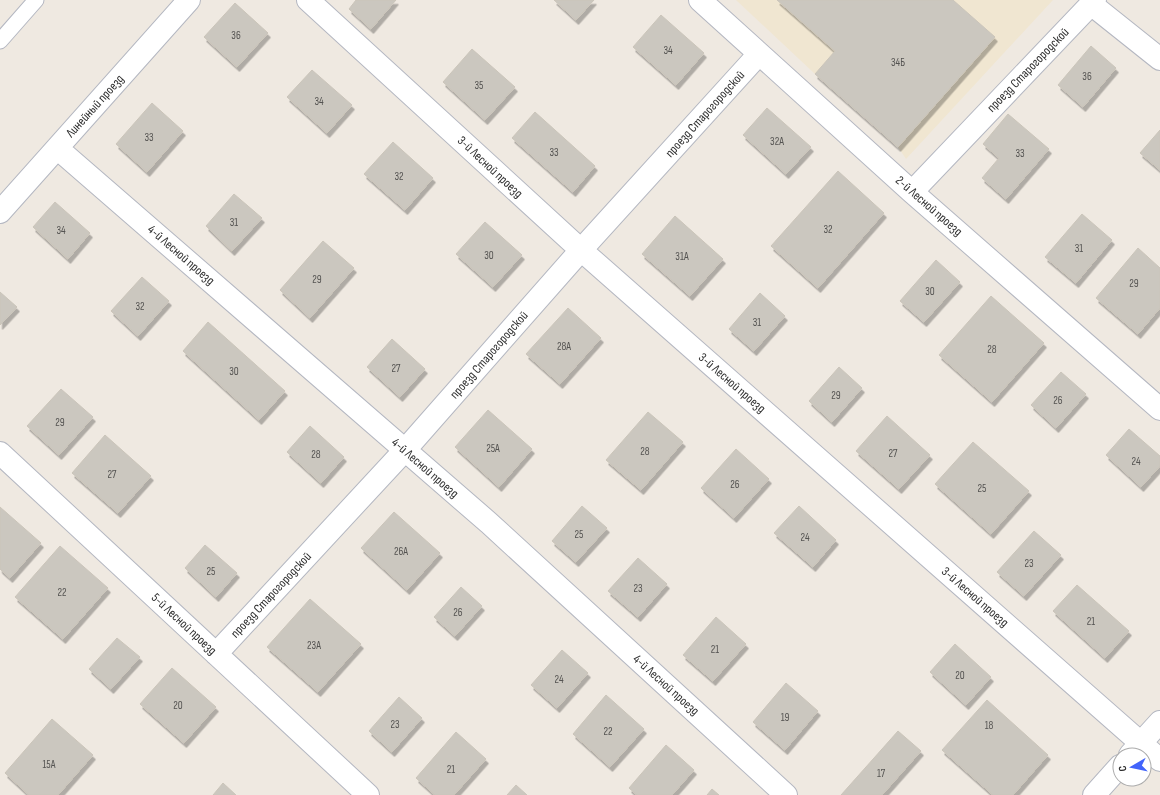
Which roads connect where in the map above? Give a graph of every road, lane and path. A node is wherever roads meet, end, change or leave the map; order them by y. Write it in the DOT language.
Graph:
graph roads {
  1 [pos="36,0"];
  2 [pos="189,0"];
  3 [pos="308,0"];
  4 [pos="700,0"];
  5 [pos="1093,2"];
  6 [pos="0,41"];
  7 [pos="760,54"];
  8 [pos="1160,59"];
  9 [pos="57,148"];
  10 [pos="912,192"];
  11 [pos="0,212"];
  12 [pos="581,250"];
  13 [pos="1160,409"];
  14 [pos="405,450"];
  15 [pos="0,453"];
  16 [pos="216,654"];
  17 [pos="1160,722"];
  18 [pos="1134,747"];
  19 [pos="1138,747"];
  20 [pos="1112,775"];
  21 [pos="360,793"];
  22 [pos="786,795"];
  23 [pos="1094,795"];
  1 -- 6 [label="lane"];
  2 -- 9 [label="street, Линейный проезд"];
  3 -- 12 [label="street, 3-й Лесной проезд"];
  4 -- 7 [label="street, 2-й Лесной проезд"];
  5 -- 8 [label="street"];
  5 -- 10 [label="street, проезд Старогородской"];
  7 -- 10 [label="street, 2-й Лесной проезд"];
  7 -- 12 [label="street, проезд Старогородской"];
  9 -- 11 [label="street, Линейный проезд"];
  9 -- 14 [label="street, 4-й Лесной проезд"];
  10 -- 13 [label="street, 2-й Лесной проезд"];
  12 -- 14 [label="street, проезд Старогородской"];
  12 -- 18 [label="street, 3-й Лесной проезд"];
  14 -- 16 [label="street, проезд Старогородской"];
  14 -- 22 [label="street, 4-й Лесной проезд"];
  15 -- 16 [label="street, 5-й Лесной проезд"];
  16 -- 21 [label="street, 5-й Лесной проезд"];
  17 -- 19 [label="street"];
  20 -- 23 [label="street"];
}
